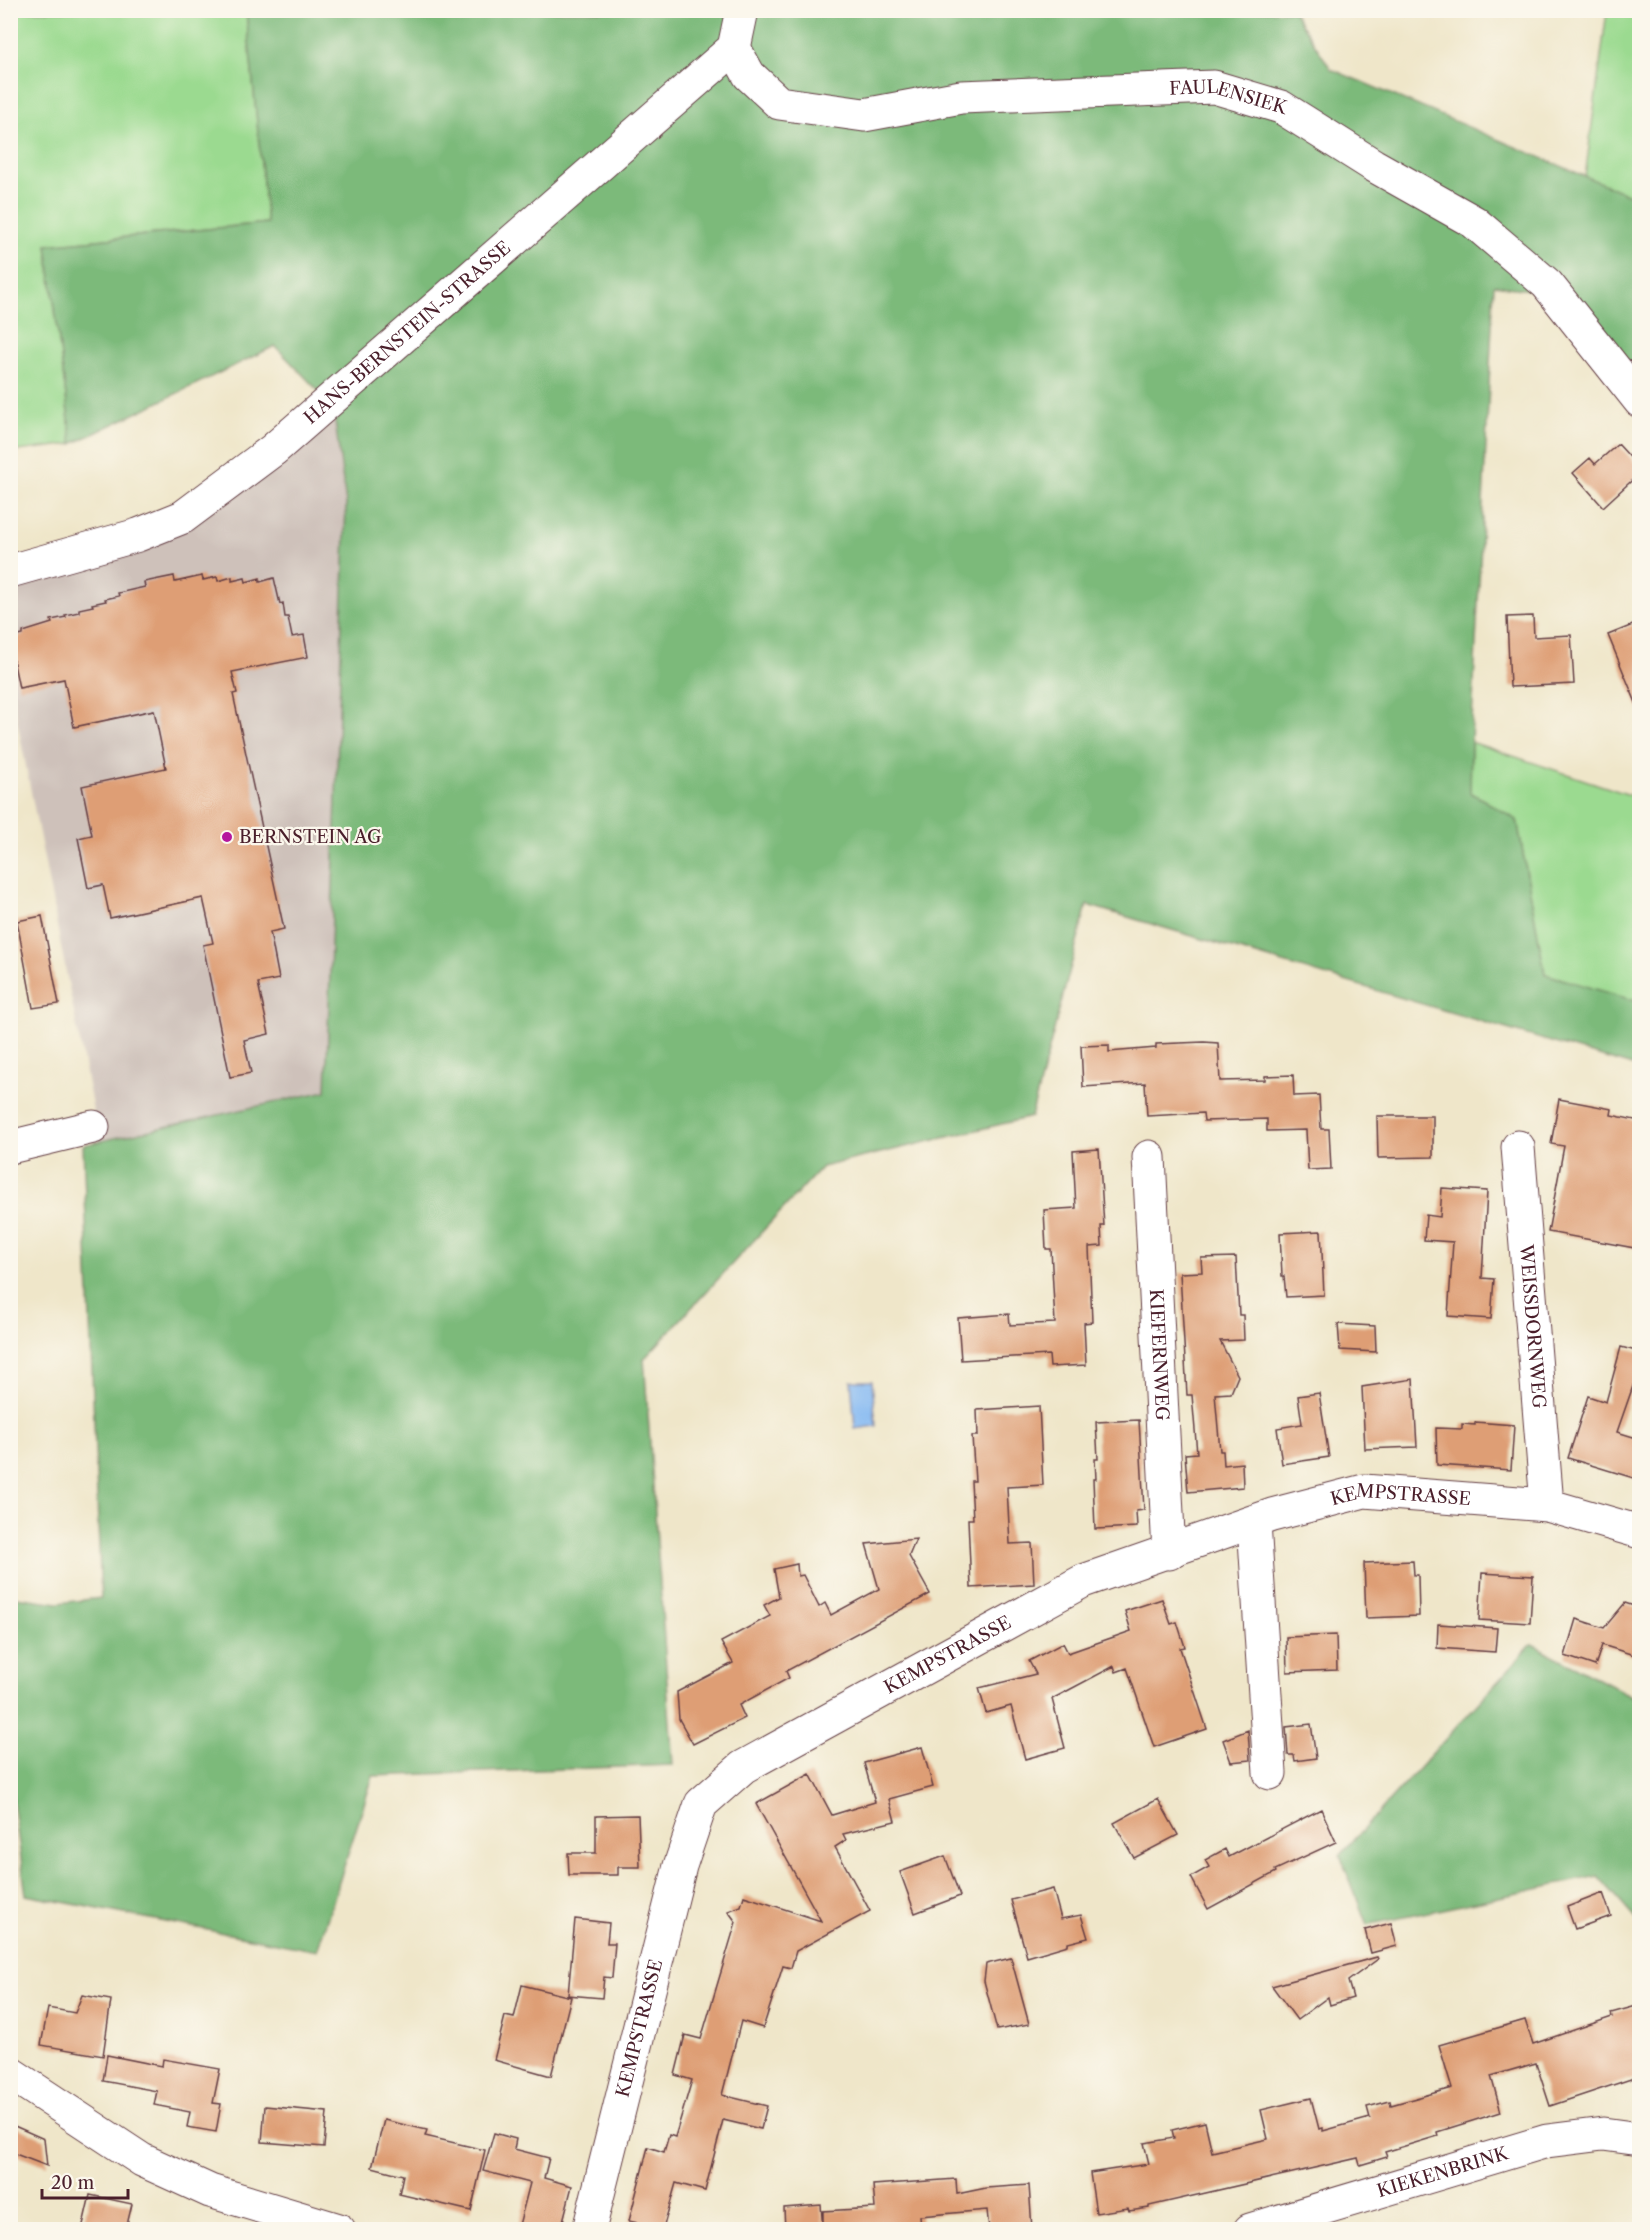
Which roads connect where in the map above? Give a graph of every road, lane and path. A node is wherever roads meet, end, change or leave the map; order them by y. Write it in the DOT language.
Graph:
graph roads {
  1 [pos="742,10"];
  2 [pos="734,48"];
  3 [pos="1640,401"];
  4 [pos="10,571"];
  5 [pos="93,1127"];
  6 [pos="10,1147"];
  7 [pos="1518,1147"];
  8 [pos="1149,1157"];
  9 [pos="1547,1505"];
  10 [pos="1254,1523"];
  11 [pos="1640,1532"];
  12 [pos="1169,1553"];
  13 [pos="1270,1773"];
  14 [pos="10,2073"];
  15 [pos="1640,2139"];
  16 [pos="1311,2222"];
  17 [pos="339,2229"];
  18 [pos="589,2229"];
  19 [pos="1250,2229"];
  1 -- 2 [label="street"];
  2 -- 3 [label="street, FAULENSIEK"];
  2 -- 4 [label="street, HANS-BERNSTEIN-STRASSE"];
  5 -- 6 [label="street"];
  7 -- 9 [label="street, WEISSDORNWEG"];
  8 -- 12 [label="street, KIEFERNWEG"];
  9 -- 10 [label="street, KEMPSTRASSE"];
  9 -- 11 [label="street, KEMPSTRASSE"];
  10 -- 12 [label="street, KEMPSTRASSE"];
  10 -- 13 [label="street"];
  12 -- 18 [label="street, KEMPSTRASSE"];
  14 -- 17 [label="street"];
  15 -- 16 [label="street, KIEKENBRINK"];
  16 -- 19 [label="street, KIEKENBRINK"];
}
